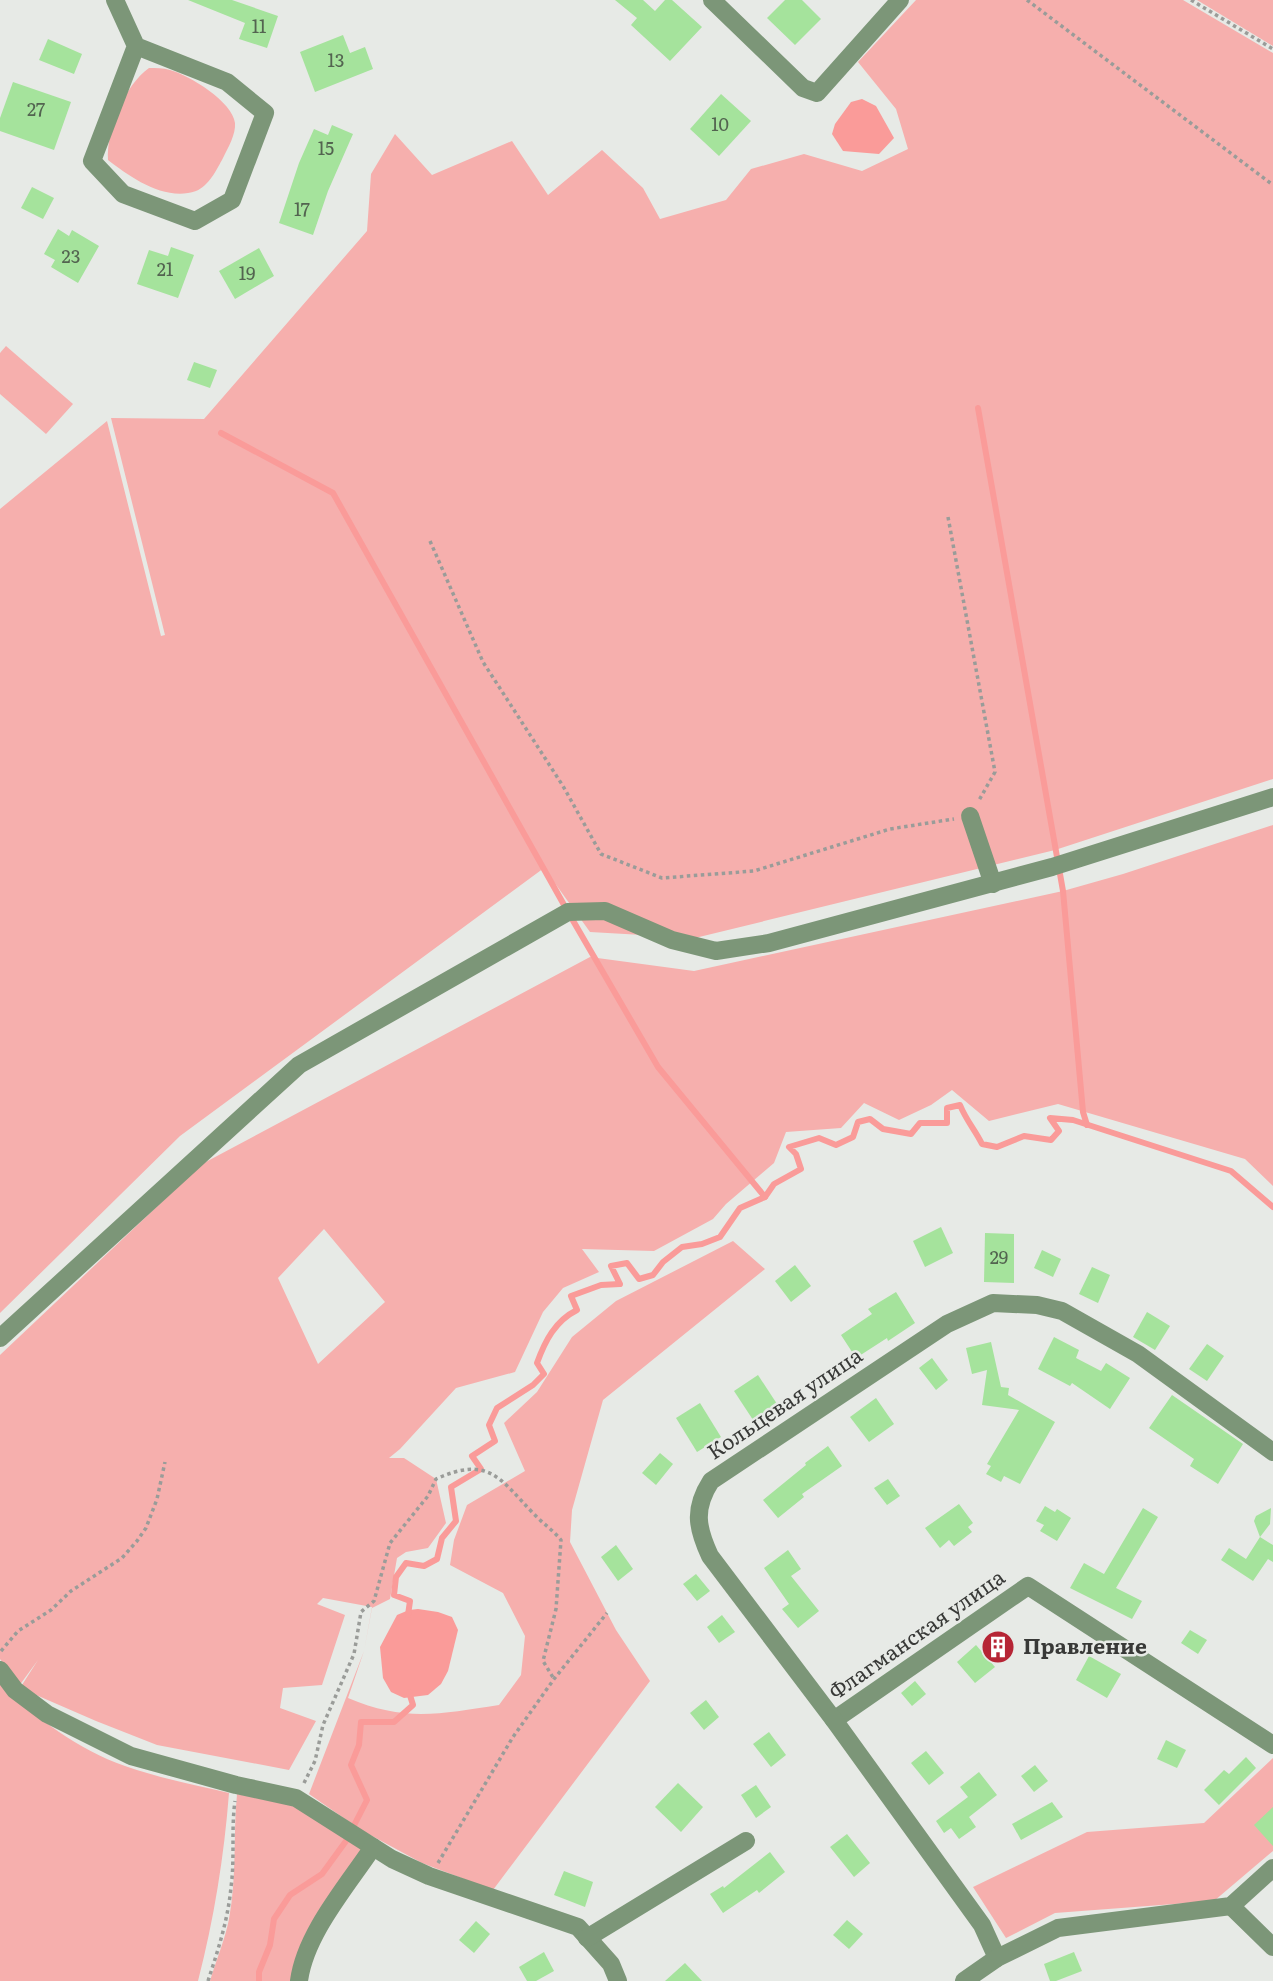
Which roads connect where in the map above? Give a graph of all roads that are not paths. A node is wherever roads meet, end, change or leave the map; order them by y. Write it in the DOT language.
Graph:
graph roads {
  1 [pos="116,0"];
  2 [pos="712,0"];
  3 [pos="900,0"];
  4 [pos="136,46"];
  5 [pos="1273,797"];
  6 [pos="970,816"];
  7 [pos="993,884"];
  8 [pos="0,1338"];
  9 [pos="1273,1452"];
  10 [pos="0,1670"];
  11 [pos="834,1720"];
  12 [pos="1273,1745"];
  13 [pos="746,1841"];
  14 [pos="373,1847"];
  15 [pos="1273,1868"];
  16 [pos="1230,1906"];
  17 [pos="587,1938"];
  18 [pos="1273,1947"];
  19 [pos="997,1958"];
  20 [pos="299,1981"];
  21 [pos="618,1981"];
  22 [pos="964,1981"];
  1 -- 4 [label="street"];
  2 -- 3 [label="street"];
  4 -- 4 [label="street"];
  5 -- 7 [label="street"];
  6 -- 7 [label="street"];
  7 -- 8 [label="street"];
  9 -- 11 [label="street, Кольцевая улица"];
  10 -- 14 [label="street"];
  11 -- 12 [label="street, Флагманская улица"];
  11 -- 19 [label="street, Кольцевая улица"];
  13 -- 17 [label="street"];
  14 -- 17 [label="street"];
  14 -- 20 [label="street"];
  15 -- 16 [label="street"];
  16 -- 18 [label="street"];
  16 -- 19 [label="street"];
  17 -- 21 [label="street"];
  19 -- 22 [label="street"];
}
